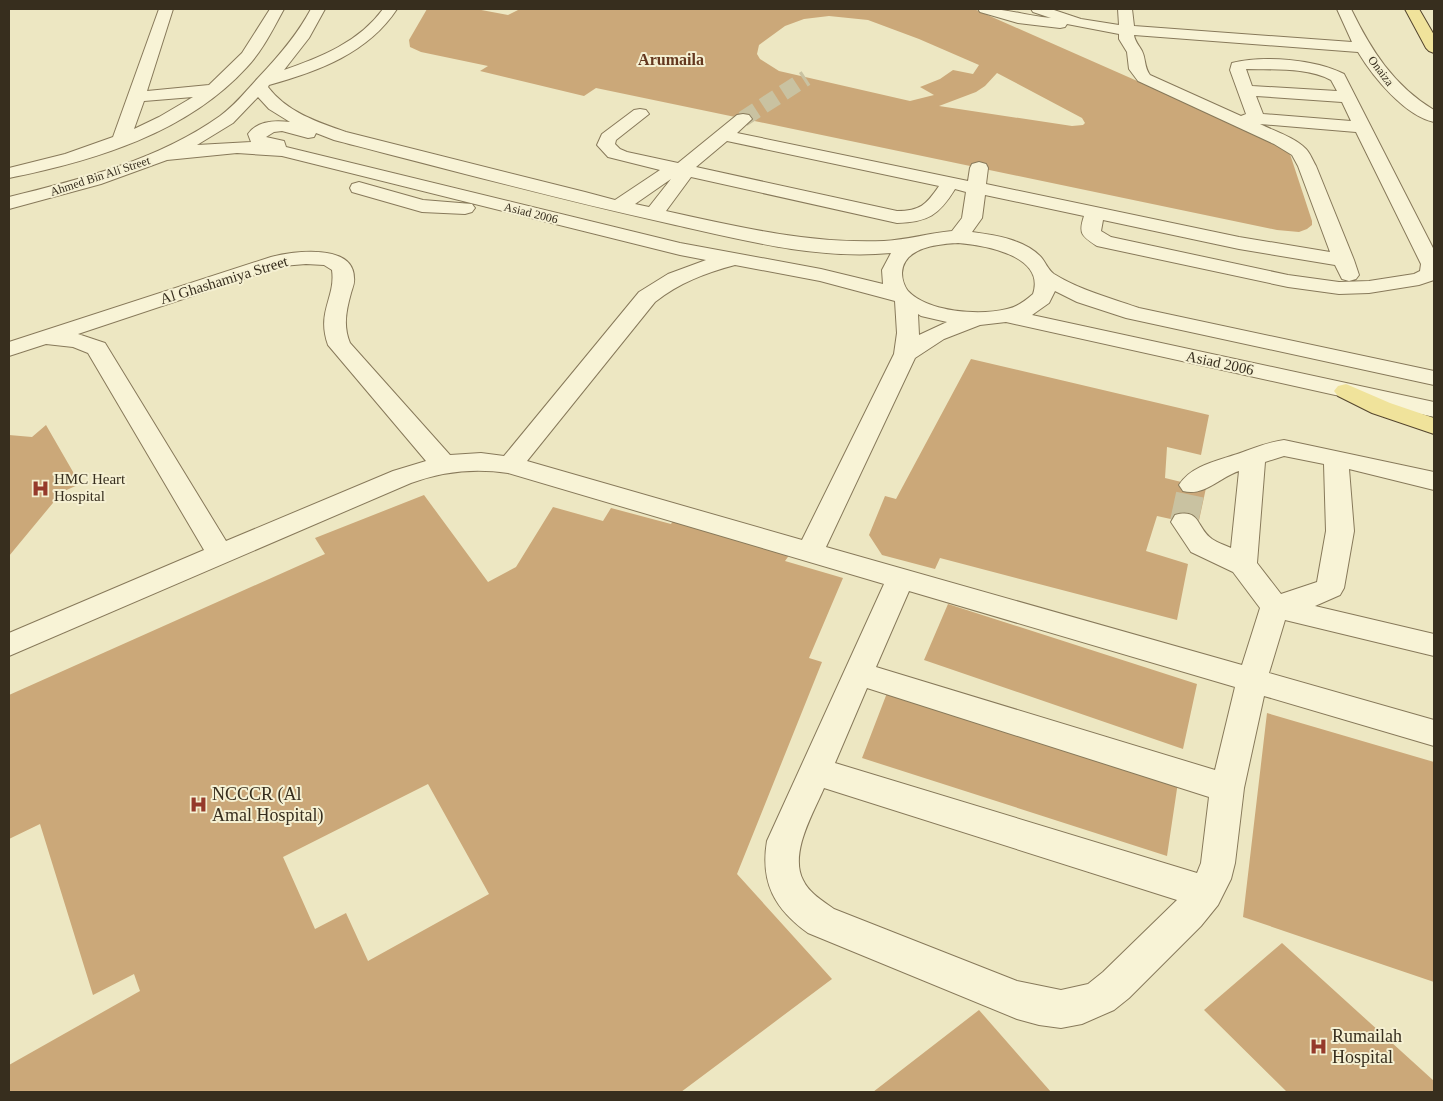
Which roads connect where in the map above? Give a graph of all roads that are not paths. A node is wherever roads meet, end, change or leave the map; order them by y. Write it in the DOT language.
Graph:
graph roads {
  1 [pos="166,9"];
  2 [pos="277,9"];
  3 [pos="318,9"];
  4 [pos="390,9"];
  5 [pos="985,9"];
  6 [pos="1038,9"];
  7 [pos="1125,9"];
  8 [pos="1344,9"];
  9 [pos="1412,9"];
  10 [pos="1078,23"];
  11 [pos="1127,30"];
  12 [pos="1148,32"];
  13 [pos="1365,48"];
  14 [pos="1434,48"];
  15 [pos="1136,52"];
  16 [pos="262,84"];
  17 [pos="1344,88"];
  18 [pos="214,90"];
  19 [pos="1245,90"];
  20 [pos="137,97"];
  21 [pos="640,114"];
  22 [pos="1434,117"];
  23 [pos="743,119"];
  24 [pos="1256,119"];
  25 [pos="1238,121"];
  26 [pos="1363,127"];
  27 [pos="724,135"];
  28 [pos="340,136"];
  29 [pos="121,140"];
  30 [pos="161,155"];
  31 [pos="304,156"];
  32 [pos="483,156"];
  33 [pos="276,163"];
  34 [pos="979,168"];
  35 [pos="679,171"];
  36 [pos="9,173"];
  37 [pos="501,177"];
  38 [pos="950,182"];
  39 [pos="975,188"];
  40 [pos="9,202"];
  41 [pos="495,204"];
  42 [pos="618,206"];
  43 [pos="1096,213"];
  44 [pos="654,214"];
  45 [pos="958,237"];
  46 [pos="917,244"];
  47 [pos="734,260"];
  48 [pos="1344,260"];
  49 [pos="1044,277"];
  50 [pos="1354,288"];
  51 [pos="903,297"];
  52 [pos="137,308"];
  53 [pos="1007,316"];
  54 [pos="974,319"];
  55 [pos="30,342"];
  56 [pos="98,348"];
  57 [pos="9,349"];
  58 [pos="905,354"];
  59 [pos="1434,378"];
  60 [pos="1346,391"];
  61 [pos="1434,410"];
  62 [pos="1434,426"];
  63 [pos="1253,458"];
  64 [pos="1336,458"];
  65 [pos="443,464"];
  66 [pos="510,465"];
  67 [pos="1434,481"];
  68 [pos="1192,485"];
  69 [pos="1184,522"];
  70 [pos="810,551"];
  71 [pos="221,554"];
  72 [pos="1244,565"];
  73 [pos="901,577"];
  74 [pos="1275,607"];
  75 [pos="9,645"];
  76 [pos="1434,645"];
  77 [pos="858,673"];
  78 [pos="1252,680"];
  79 [pos="1434,733"];
  80 [pos="815,771"];
  81 [pos="1227,788"];
  82 [pos="1205,893"];
  1 -- 20 [label="street"];
  2 -- 18 [label="street"];
  3 -- 16 [label="street, Ahmed Bin Ali Street"];
  4 -- 16 [label="street"];
  5 -- 10 [label="street"];
  6 -- 10 [label="street"];
  7 -- 11 [label="street"];
  8 -- 13 [label="street, Onaiza"];
  9 -- 14 [label="main road"];
  10 -- 11 [label="street"];
  11 -- 12 [label="street"];
  11 -- 15 [label="street"];
  12 -- 13 [label="street"];
  12 -- 15 [label="street"];
  13 -- 22 [label="street, Onaiza"];
  15 -- 25 [label="street"];
  16 -- 28 [label="street, Asiad 2006"];
  16 -- 30 [label="street, Ahmed Bin Ali Street"];
  17 -- 19 [label="street"];
  17 -- 19 [label="street"];
  17 -- 26 [label="street"];
  18 -- 20 [label="street"];
  18 -- 29 [label="street"];
  19 -- 24 [label="street"];
  20 -- 29 [label="street"];
  21 -- 35 [label="street"];
  23 -- 27 [label="street"];
  24 -- 25 [label="street"];
  24 -- 26 [label="street"];
  25 -- 48 [label="street"];
  26 -- 50 [label="street"];
  27 -- 35 [label="street"];
  27 -- 38 [label="street"];
  28 -- 31 [label="street"];
  28 -- 37 [label="street, Asiad 2006"];
  29 -- 36 [label="street"];
  30 -- 31 [label="street, Asiad 2006"];
  30 -- 40 [label="street, Ahmed Bin Ali Street"];
  31 -- 41 [label="street, Asiad 2006"];
  32 -- 37 [label="street"];
  33 -- 41 [label="street"];
  34 -- 39 [label="street"];
  35 -- 38 [label="street"];
  35 -- 42 [label="street"];
  35 -- 44 [label="street"];
  37 -- 42 [label="street, Asiad 2006"];
  38 -- 39 [label="street"];
  39 -- 43 [label="street"];
  39 -- 45 [label="street"];
  41 -- 47 [label="street, Asiad 2006"];
  42 -- 44 [label="street, Asiad 2006"];
  43 -- 48 [label="street"];
  43 -- 50 [label="street"];
  44 -- 46 [label="street, Asiad 2006"];
  45 -- 46 [label="street, Asiad 2006"];
  45 -- 49 [label="street, Asiad 2006"];
  46 -- 51 [label="street"];
  47 -- 51 [label="street, Asiad 2006"];
  47 -- 66 [label="street"];
  48 -- 50 [label="street"];
  49 -- 53 [label="street"];
  49 -- 59 [label="street, Asiad 2006"];
  51 -- 54 [label="street, Asiad 2006"];
  51 -- 58 [label="street"];
  52 -- 55 [label="street, Al Ghashamiya Street"];
  52 -- 56 [label="street, Al Ghashamiya Street"];
  52 -- 65 [label="street, Al Ghashamiya Street"];
  53 -- 54 [label="street"];
  53 -- 60 [label="street, Asiad 2006"];
  54 -- 58 [label="street"];
  55 -- 56 [label="street, Al Ghashamiya Street"];
  55 -- 57 [label="street, Al Ghashamiya Street"];
  56 -- 71 [label="street"];
  58 -- 70 [label="street"];
  60 -- 61 [label="street, Asiad 2006"];
  60 -- 62 [label="main road"];
  63 -- 64 [label="street"];
  63 -- 68 [label="street"];
  63 -- 72 [label="street"];
  64 -- 67 [label="street"];
  64 -- 74 [label="street"];
  65 -- 66 [label="street"];
  65 -- 71 [label="street"];
  66 -- 70 [label="street"];
  69 -- 72 [label="street"];
  70 -- 73 [label="street"];
  71 -- 75 [label="street"];
  72 -- 74 [label="street"];
  73 -- 77 [label="street"];
  73 -- 78 [label="street"];
  74 -- 76 [label="street"];
  74 -- 78 [label="street"];
  77 -- 80 [label="street"];
  77 -- 81 [label="street"];
  78 -- 79 [label="street"];
  78 -- 81 [label="street"];
  80 -- 82 [label="street"];
  80 -- 82 [label="street"];
  81 -- 82 [label="street"];
}
